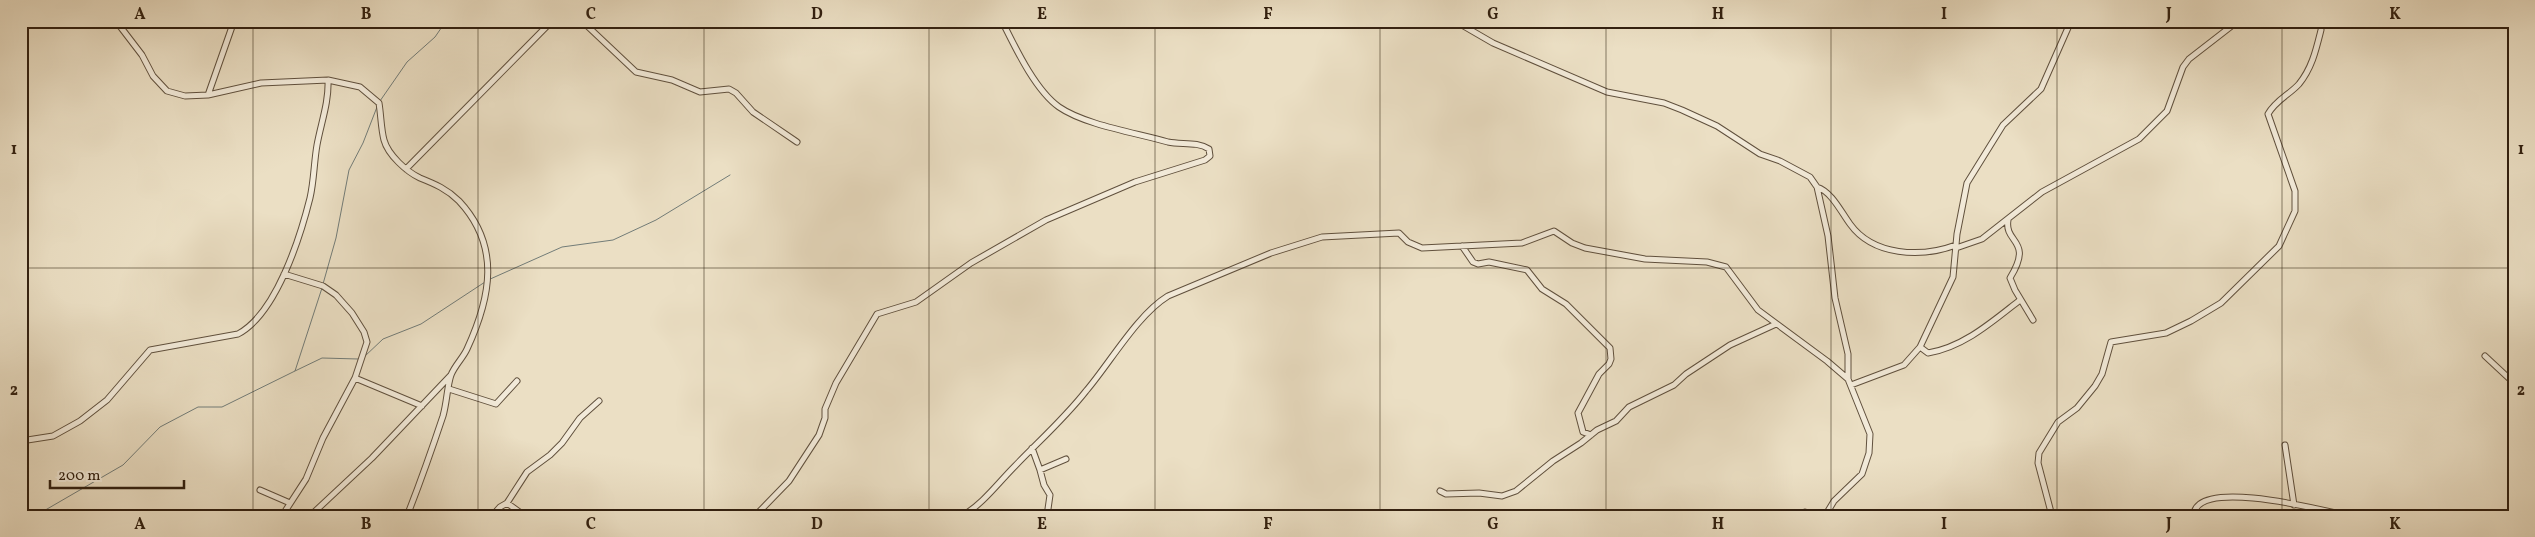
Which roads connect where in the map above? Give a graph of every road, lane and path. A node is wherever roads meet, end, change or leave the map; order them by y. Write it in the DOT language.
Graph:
graph roads {
  1 [pos="116,21"];
  2 [pos="234,21"];
  3 [pos="552,21"];
  4 [pos="582,21"];
  5 [pos="1002,21"];
  6 [pos="1455,21"];
  7 [pos="2071,21"];
  8 [pos="2238,21"];
  9 [pos="2321,30"];
  10 [pos="328,80"];
  11 [pos="338,83"];
  12 [pos="329,93"];
  13 [pos="208,95"];
  14 [pos="797,142"];
  15 [pos="406,169"];
  16 [pos="1817,187"];
  17 [pos="2008,220"];
  18 [pos="1462,246"];
  19 [pos="1956,246"];
  20 [pos="284,274"];
  21 [pos="2020,300"];
  22 [pos="2034,320"];
  23 [pos="1776,324"];
  24 [pos="1920,347"];
  25 [pos="2485,356"];
  26 [pos="452,374"];
  27 [pos="355,378"];
  28 [pos="1848,379"];
  29 [pos="517,381"];
  30 [pos="2514,383"];
  31 [pos="1850,385"];
  32 [pos="449,389"];
  33 [pos="600,401"];
  34 [pos="422,406"];
  35 [pos="1590,435"];
  36 [pos="21,442"];
  37 [pos="2285,445"];
  38 [pos="1032,448"];
  39 [pos="1066,459"];
  40 [pos="1040,470"];
  41 [pos="260,490"];
  42 [pos="1440,491"];
  43 [pos="290,503"];
  44 [pos="507,504"];
  45 [pos="2294,505"];
  46 [pos="282,516"];
  47 [pos="310,516"];
  48 [pos="408,516"];
  49 [pos="492,516"];
  50 [pos="525,516"];
  51 [pos="755,516"];
  52 [pos="962,516"];
  53 [pos="1047,516"];
  54 [pos="1794,516"];
  55 [pos="1817,516"];
  56 [pos="1825,516"];
  57 [pos="2052,516"];
  58 [pos="2194,516"];
  59 [pos="2349,516"];
  1 -- 13 [label="street"];
  2 -- 13 [label="street"];
  3 -- 15 [label="street"];
  4 -- 14 [label="street"];
  5 -- 51 [label="street"];
  6 -- 16 [label="street"];
  7 -- 19 [label="street"];
  8 -- 17 [label="street"];
  9 -- 57 [label="street"];
  10 -- 11 [label="street"];
  10 -- 12 [label="street"];
  10 -- 13 [label="street"];
  11 -- 12 [label="street"];
  11 -- 15 [label="street"];
  12 -- 20 [label="street"];
  15 -- 26 [label="street"];
  16 -- 19 [label="street"];
  16 -- 28 [label="street"];
  17 -- 19 [label="street"];
  17 -- 21 [label="street"];
  18 -- 23 [label="street"];
  18 -- 35 [label="street"];
  18 -- 38 [label="street"];
  19 -- 24 [label="street"];
  20 -- 27 [label="street"];
  20 -- 36 [label="street"];
  21 -- 22 [label="street"];
  21 -- 24 [label="street"];
  23 -- 28 [label="street"];
  23 -- 35 [label="street"];
  24 -- 31 [label="street"];
  25 -- 30 [label="street"];
  26 -- 32 [label="street"];
  26 -- 34 [label="street"];
  27 -- 34 [label="street"];
  27 -- 43 [label="street"];
  28 -- 31 [label="street"];
  29 -- 32 [label="street"];
  31 -- 56 [label="street"];
  32 -- 48 [label="street"];
  33 -- 44 [label="street"];
  34 -- 47 [label="street"];
  35 -- 42 [label="street"];
  37 -- 45 [label="street"];
  38 -- 40 [label="street"];
  38 -- 52 [label="street"];
  39 -- 40 [label="street"];
  40 -- 53 [label="street"];
  41 -- 43 [label="street"];
  43 -- 46 [label="street"];
  44 -- 49 [label="street"];
  44 -- 50 [label="street"];
  45 -- 58 [label="street"];
  45 -- 59 [label="street"];
  54 -- 55 [label="street"];
}
